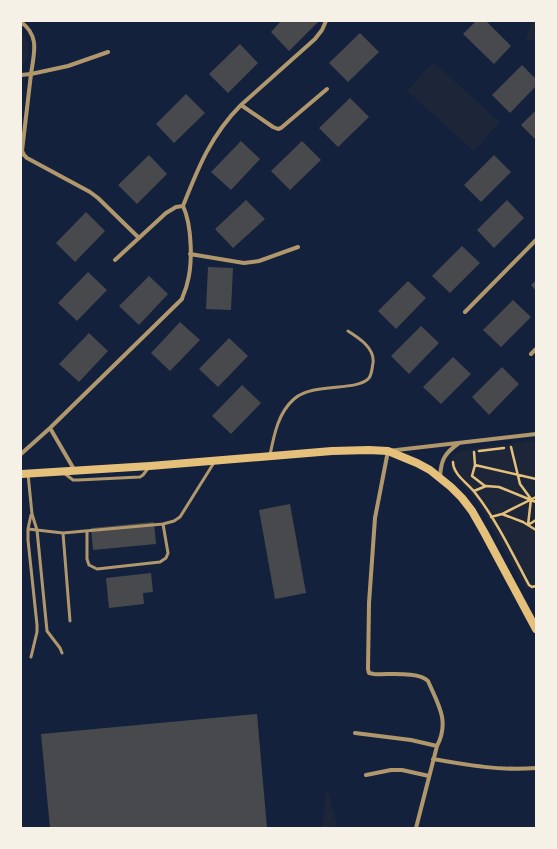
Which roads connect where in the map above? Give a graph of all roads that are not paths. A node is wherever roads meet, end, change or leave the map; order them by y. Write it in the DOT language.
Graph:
graph roads {
  1 [pos="326,21"];
  2 [pos="21,22"];
  3 [pos="108,52"];
  4 [pos="31,74"];
  5 [pos="21,75"];
  6 [pos="327,89"];
  7 [pos="241,105"];
  8 [pos="183,206"];
  9 [pos="139,238"];
  10 [pos="536,240"];
  11 [pos="298,247"];
  12 [pos="190,254"];
  13 [pos="115,260"];
  14 [pos="465,312"];
  15 [pos="348,331"];
  16 [pos="536,349"];
  17 [pos="530,354"];
  18 [pos="50,428"];
  19 [pos="536,434"];
  20 [pos="460,443"];
  21 [pos="388,451"];
  22 [pos="21,454"];
  23 [pos="269,456"];
  24 [pos="216,461"];
  25 [pos="150,466"];
  26 [pos="76,471"];
  27 [pos="62,472"];
  28 [pos="25,474"];
  29 [pos="440,477"];
  30 [pos="32,514"];
  31 [pos="163,524"];
  32 [pos="28,529"];
  33 [pos="37,530"];
  34 [pos="86,532"];
  35 [pos="63,533"];
  36 [pos="70,621"];
  37 [pos="535,626"];
  38 [pos="62,653"];
  39 [pos="31,657"];
  40 [pos="355,733"];
  41 [pos="437,746"];
  42 [pos="433,758"];
  43 [pos="536,768"];
  44 [pos="366,775"];
  45 [pos="429,776"];
  46 [pos="416,828"];
  1 -- 7 [label="street"];
  2 -- 4 [label="street"];
  3 -- 4 [label="street"];
  4 -- 5 [label="street"];
  4 -- 9 [label="street"];
  6 -- 7 [label="street"];
  7 -- 8 [label="street"];
  8 -- 9 [label="street"];
  8 -- 12 [label="street"];
  9 -- 13 [label="street"];
  10 -- 14 [label="street"];
  11 -- 12 [label="street"];
  12 -- 18 [label="street"];
  15 -- 23 [label="lane"];
  16 -- 17 [label="street"];
  18 -- 22 [label="street"];
  18 -- 26 [label="street"];
  19 -- 20 [label="street"];
  20 -- 21 [label="street"];
  20 -- 29 [label="street"];
  21 -- 23 [label="main road"];
  21 -- 29 [label="main road"];
  21 -- 41 [label="street"];
  23 -- 24 [label="main road"];
  24 -- 25 [label="main road"];
  24 -- 31 [label="lane"];
  25 -- 26 [label="main road"];
  25 -- 27 [label="lane"];
  26 -- 27 [label="main road"];
  27 -- 28 [label="main road"];
  28 -- 30 [label="lane"];
  29 -- 37 [label="main road"];
  30 -- 32 [label="lane"];
  30 -- 33 [label="lane"];
  31 -- 34 [label="lane"];
  31 -- 34 [label="lane"];
  32 -- 33 [label="lane"];
  32 -- 39 [label="lane"];
  33 -- 35 [label="lane"];
  33 -- 38 [label="lane"];
  34 -- 35 [label="lane"];
  35 -- 36 [label="lane"];
  40 -- 41 [label="street"];
  41 -- 42 [label="street"];
  42 -- 43 [label="street"];
  42 -- 45 [label="street"];
  44 -- 45 [label="street"];
  45 -- 46 [label="street"];
}
